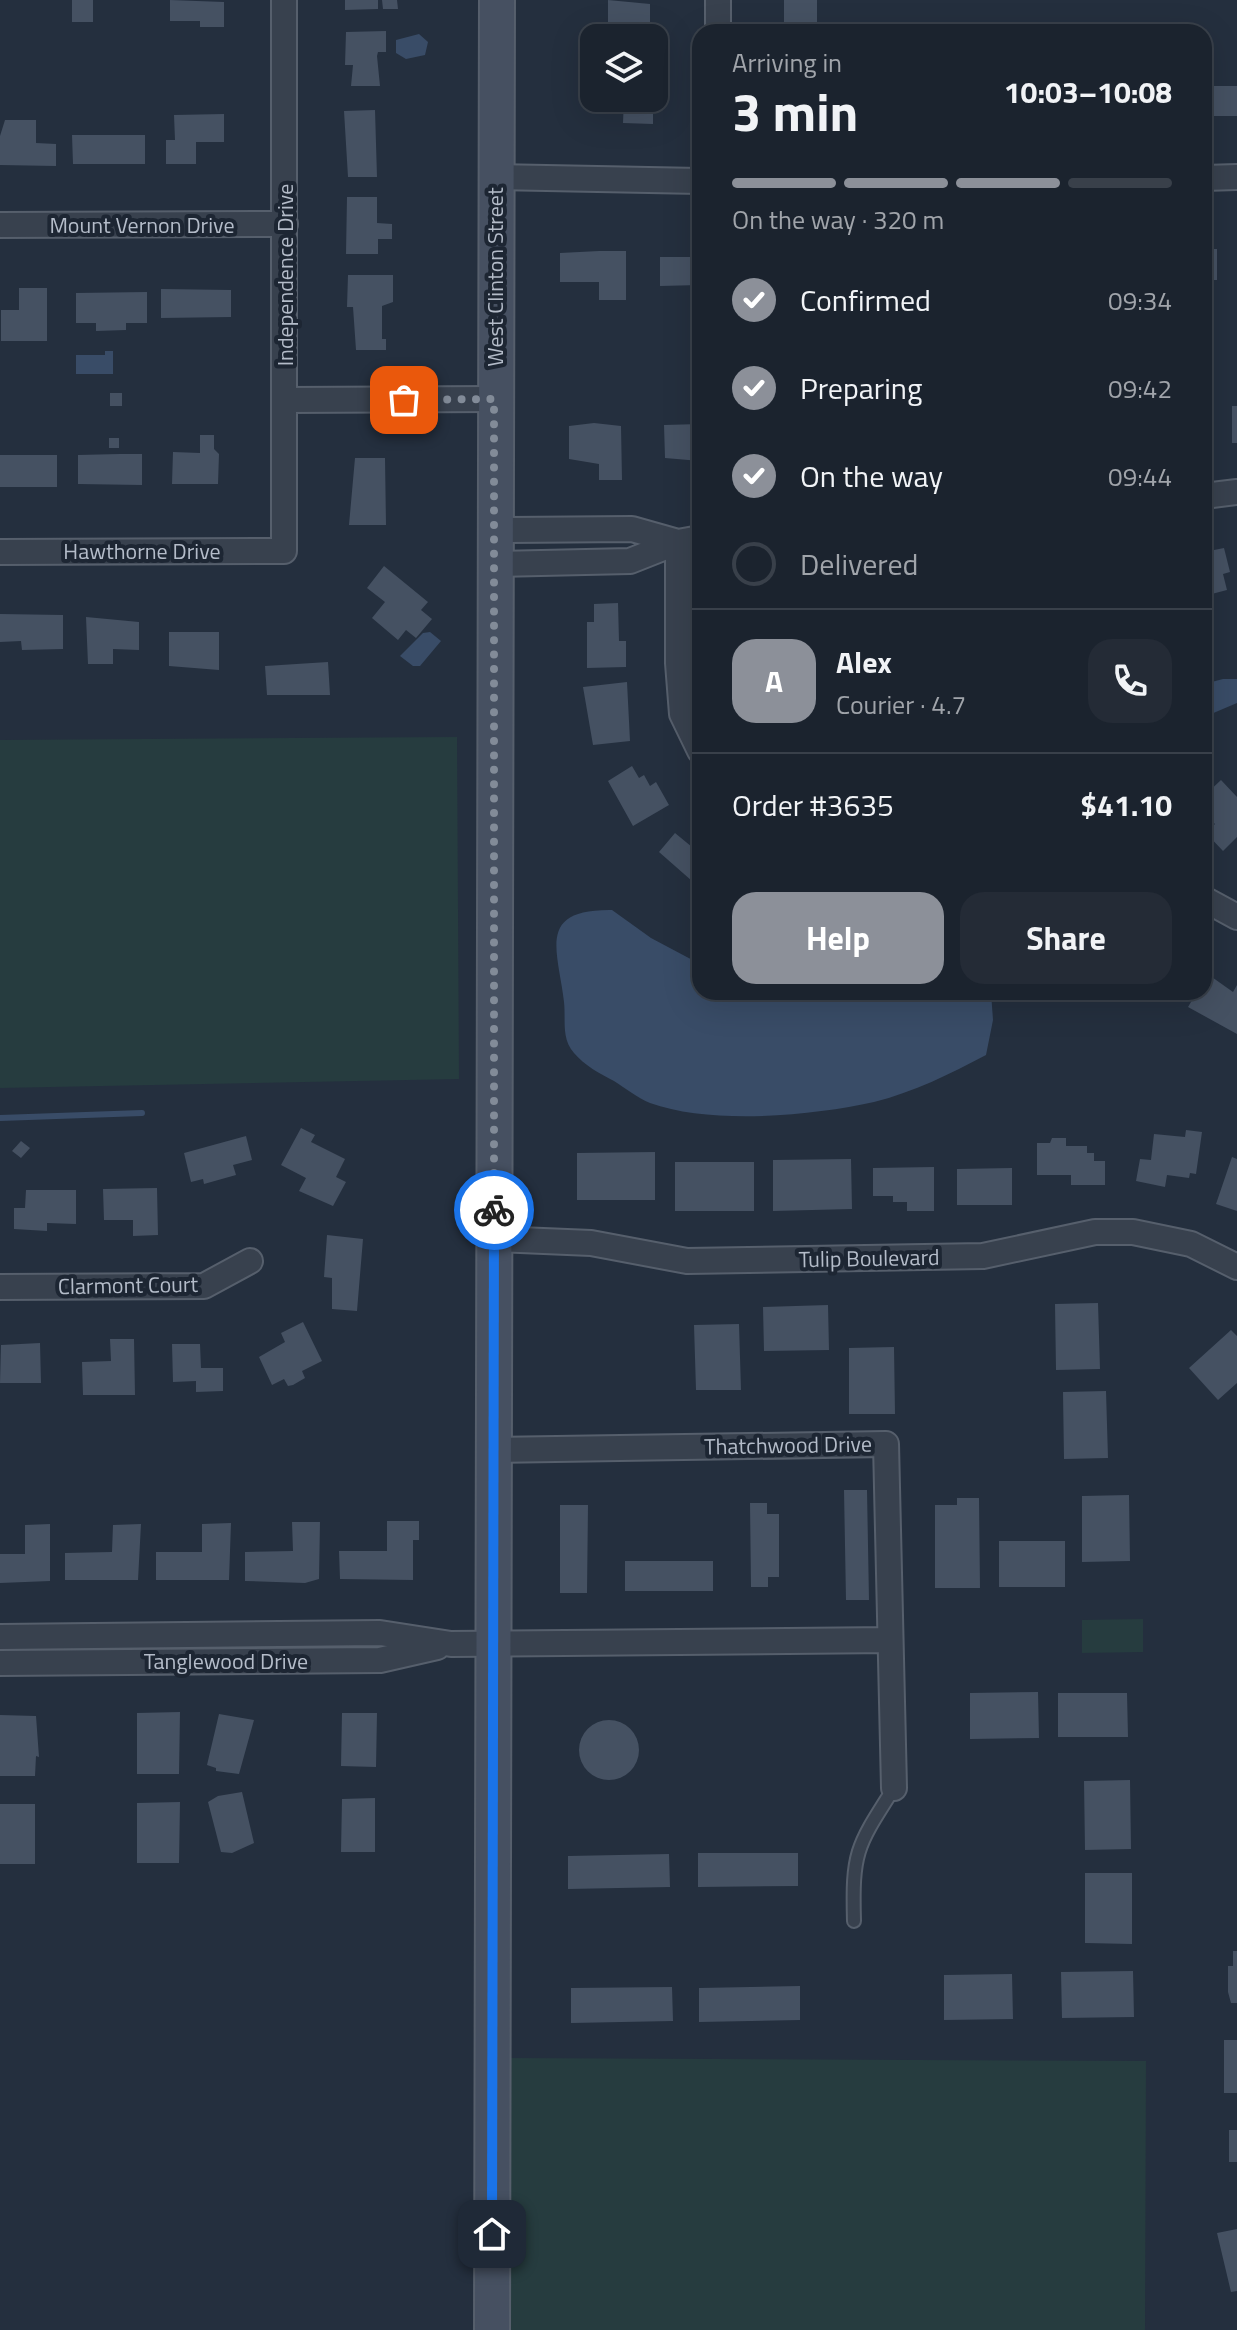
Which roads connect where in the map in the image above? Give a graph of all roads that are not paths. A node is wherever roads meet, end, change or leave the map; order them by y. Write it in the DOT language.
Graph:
graph roads {
  1 [pos="284,0"];
  2 [pos="497,0"];
  3 [pos="718,0"];
  4 [pos="718,24"];
  5 [pos="495,177"];
  6 [pos="1237,177"];
  7 [pos="1212,178"];
  8 [pos="692,181"];
  9 [pos="285,224"];
  10 [pos="0,225"];
  11 [pos="494,399"];
  12 [pos="286,400"];
  13 [pos="1237,492"];
  14 [pos="1212,495"];
  15 [pos="689,540"];
  16 [pos="494,547"];
  17 [pos="284,551"];
  18 [pos="0,552"];
  19 [pos="692,735"];
  20 [pos="1212,903"];
  21 [pos="1237,917"];
  22 [pos="494,1239"];
  23 [pos="250,1261"];
  24 [pos="1237,1267"];
  25 [pos="0,1287"];
  26 [pos="494,1450"];
  27 [pos="0,1637"];
  28 [pos="890,1640"];
  29 [pos="451,1644"];
  30 [pos="494,1644"];
  31 [pos="0,1663"];
  32 [pos="894,1788"];
  33 [pos="854,1921"];
  34 [pos="492,2330"];
  1 -- 9 [label="street, Independence Drive"];
  2 -- 5 [label="street, West Clinton Street"];
  3 -- 4 [label="street"];
  5 -- 8 [label="street"];
  5 -- 11 [label="street, West Clinton Street"];
  6 -- 7 [label="street"];
  9 -- 10 [label="street, Mount Vernon Drive"];
  9 -- 12 [label="street, Independence Drive"];
  11 -- 12 [label="street"];
  11 -- 16 [label="street, West Clinton Street"];
  12 -- 17 [label="street, Independence Drive"];
  13 -- 14 [label="street"];
  15 -- 16 [label="street"];
  15 -- 16 [label="street"];
  15 -- 19 [label="street"];
  16 -- 22 [label="street, West Clinton Street"];
  17 -- 18 [label="street, Hawthorne Drive"];
  20 -- 21 [label="street"];
  22 -- 24 [label="street, Tulip Boulevard"];
  22 -- 26 [label="street, West Clinton Street"];
  23 -- 25 [label="street, Clarmont Court"];
  26 -- 28 [label="street, Thatchwood Drive"];
  26 -- 30 [label="street, West Clinton Street"];
  27 -- 29 [label="street, Tanglewood Drive"];
  28 -- 30 [label="street, Tanglewood Drive"];
  28 -- 32 [label="street"];
  29 -- 30 [label="street, Tanglewood Drive"];
  29 -- 31 [label="street, Tanglewood Drive"];
  30 -- 34 [label="street, West Clinton Street"];
  32 -- 33 [label="lane"];
}
